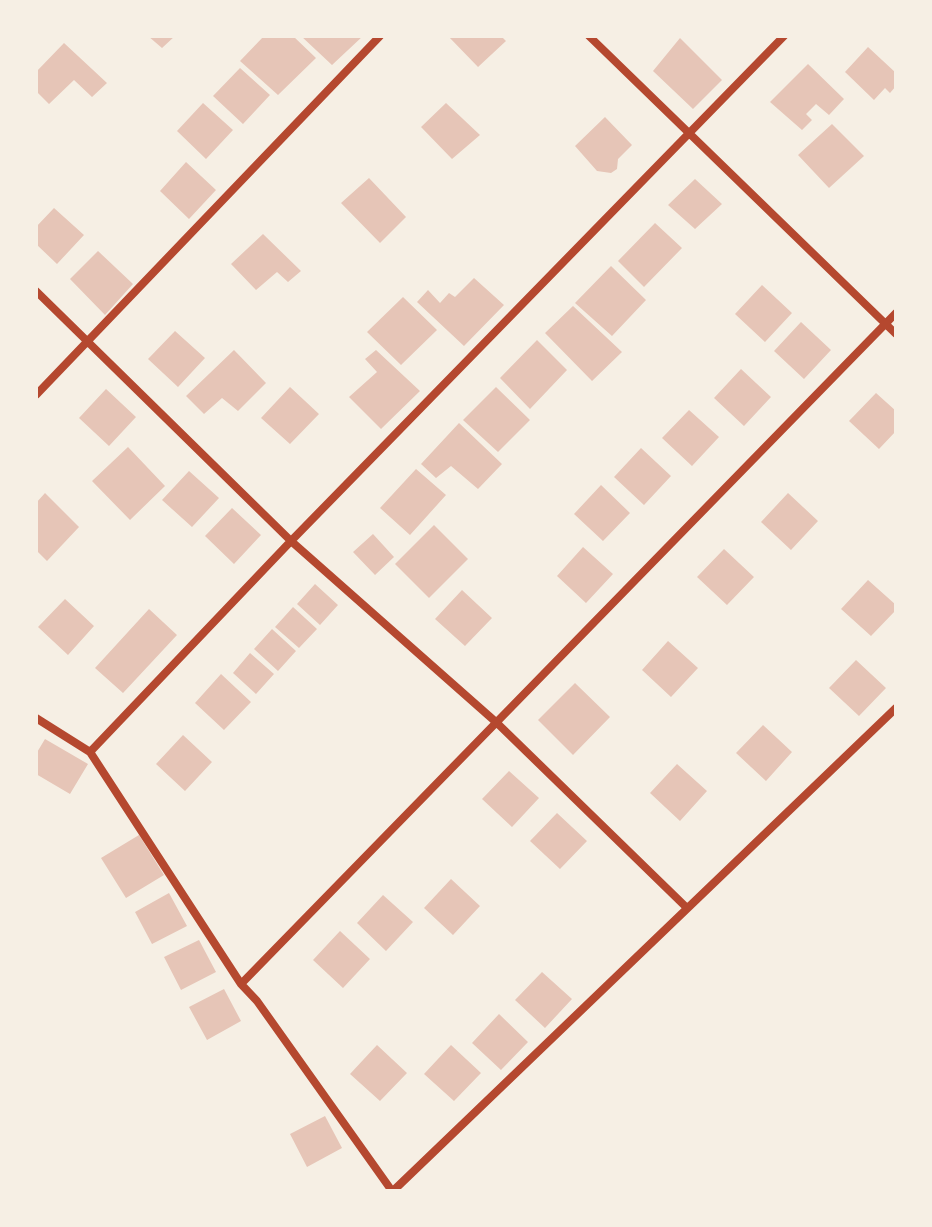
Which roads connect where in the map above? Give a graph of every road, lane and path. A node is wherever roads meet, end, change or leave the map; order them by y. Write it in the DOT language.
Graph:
graph roads {
  1 [pos="380,36"];
  2 [pos="589,36"];
  3 [pos="784,36"];
  4 [pos="689,133"];
  5 [pos="36,291"];
  6 [pos="896,313"];
  7 [pos="886,323"];
  8 [pos="896,334"];
  9 [pos="87,341"];
  10 [pos="36,395"];
  11 [pos="291,541"];
  12 [pos="896,708"];
  13 [pos="36,718"];
  14 [pos="497,723"];
  15 [pos="90,752"];
  16 [pos="687,908"];
  17 [pos="241,984"];
  18 [pos="392,1191"];
  1 -- 9 [label="street"];
  2 -- 4 [label="street"];
  3 -- 4 [label="street"];
  4 -- 7 [label="street"];
  4 -- 11 [label="street"];
  5 -- 9 [label="street"];
  6 -- 7 [label="street"];
  7 -- 8 [label="street"];
  7 -- 14 [label="street"];
  9 -- 10 [label="street"];
  9 -- 11 [label="street"];
  11 -- 14 [label="street"];
  11 -- 15 [label="street"];
  12 -- 16 [label="street"];
  13 -- 15 [label="street"];
  14 -- 16 [label="street"];
  14 -- 17 [label="street"];
  15 -- 17 [label="street"];
  16 -- 18 [label="street"];
  17 -- 18 [label="street"];
}
